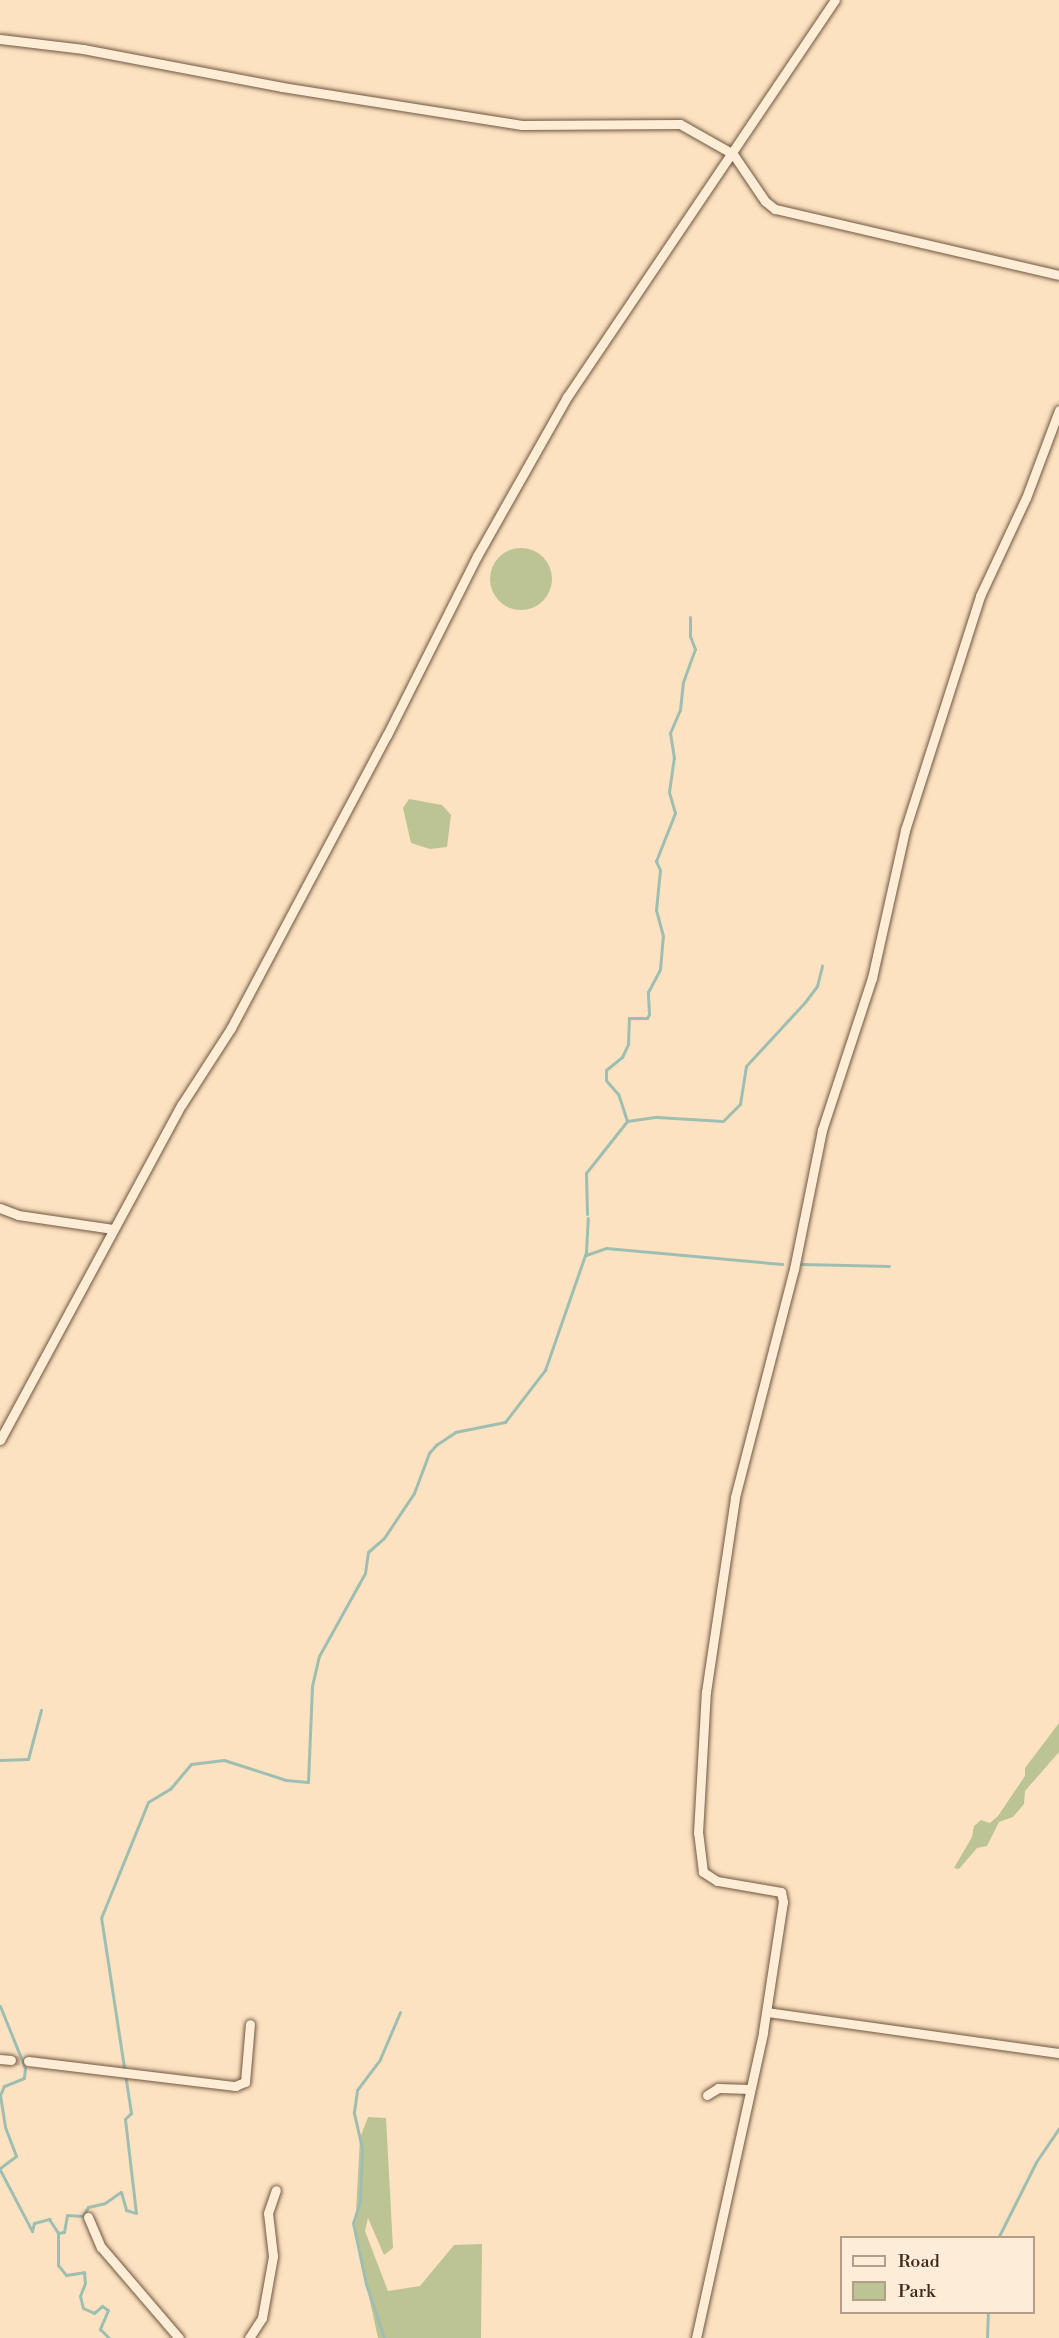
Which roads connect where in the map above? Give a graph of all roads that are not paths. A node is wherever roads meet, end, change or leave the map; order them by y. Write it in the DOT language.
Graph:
graph roads {
  1 [pos="835,0"];
  2 [pos="0,39"];
  3 [pos="733,154"];
  4 [pos="1059,275"];
  5 [pos="1059,410"];
  6 [pos="0,1208"];
  7 [pos="113,1229"];
  8 [pos="0,1440"];
  9 [pos="766,2012"];
  10 [pos="250,2024"];
  11 [pos="1059,2053"];
  12 [pos="0,2059"];
  13 [pos="11,2060"];
  14 [pos="28,2061"];
  15 [pos="750,2089"];
  16 [pos="707,2095"];
  17 [pos="276,2190"];
  18 [pos="88,2217"];
  19 [pos="179,2338"];
  20 [pos="249,2338"];
  21 [pos="696,2338"];
  1 -- 3 [label="street"];
  2 -- 3 [label="street"];
  3 -- 4 [label="street"];
  3 -- 7 [label="street"];
  5 -- 9 [label="street"];
  6 -- 7 [label="street"];
  7 -- 8 [label="street"];
  9 -- 11 [label="street"];
  9 -- 15 [label="street"];
  10 -- 14 [label="street"];
  12 -- 13 [label="street"];
  15 -- 16 [label="street"];
  15 -- 21 [label="street"];
  17 -- 20 [label="street"];
  18 -- 19 [label="street"];
}
